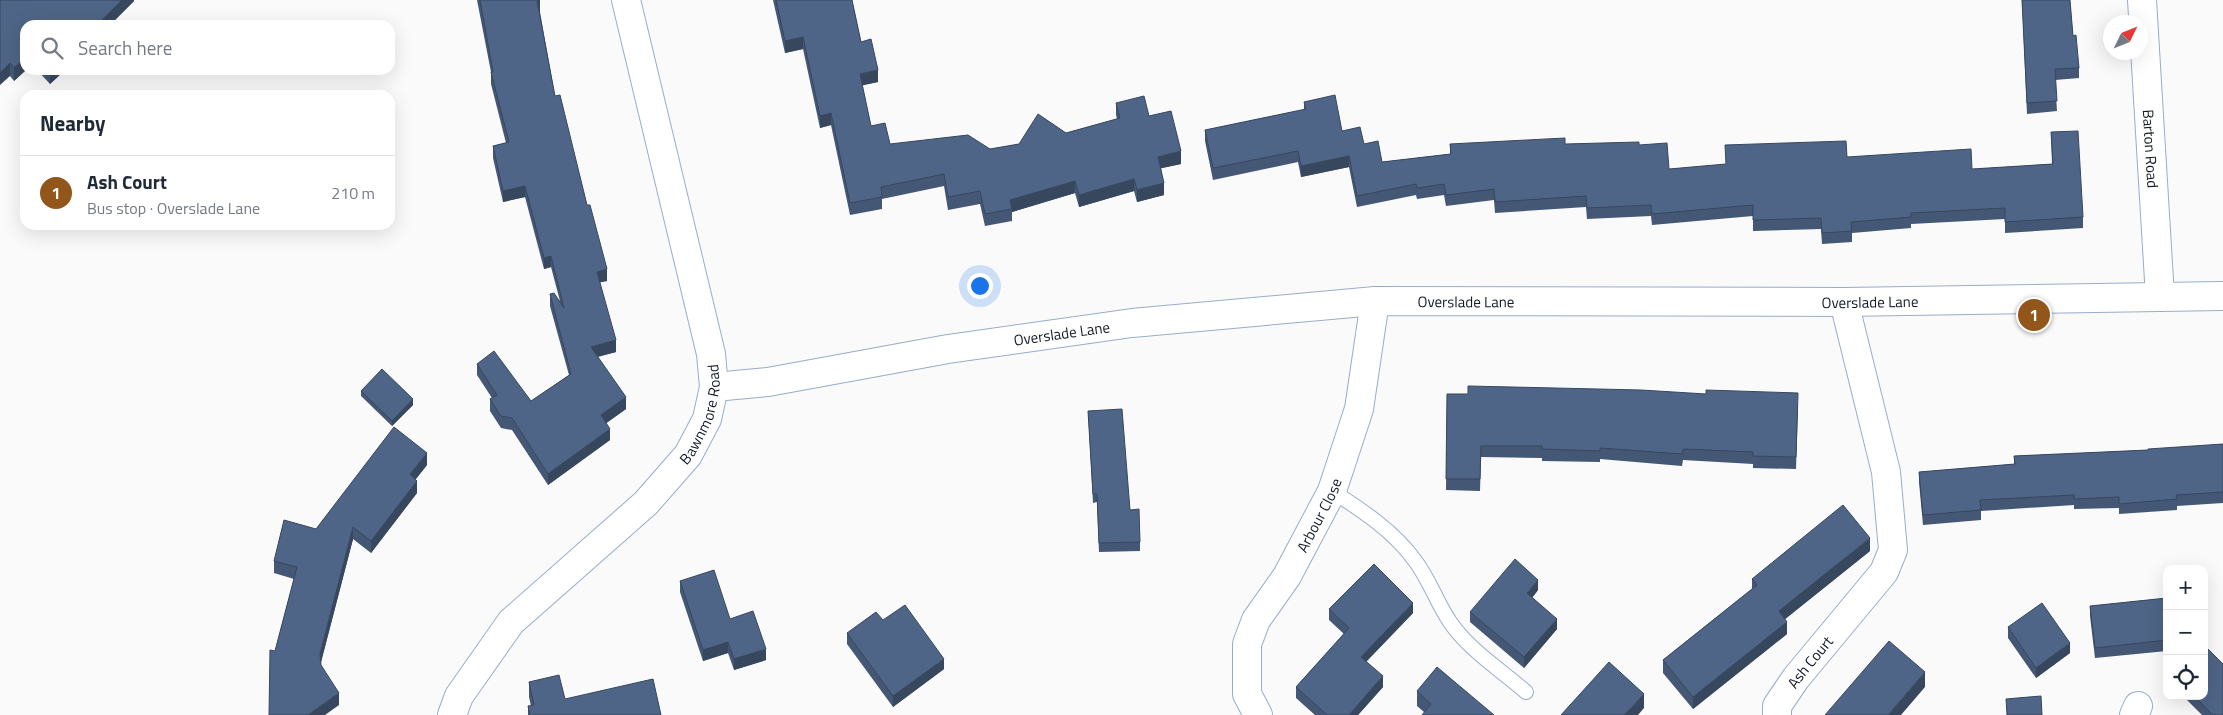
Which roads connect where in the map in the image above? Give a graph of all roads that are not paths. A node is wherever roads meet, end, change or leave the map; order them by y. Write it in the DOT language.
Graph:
graph roads {
  1 [pos="626,0"];
  2 [pos="2142,0"];
  3 [pos="2223,296"];
  4 [pos="2160,297"];
  5 [pos="1375,301"];
  6 [pos="1844,302"];
  7 [pos="714,387"];
  8 [pos="1332,491"];
  9 [pos="1526,692"];
  10 [pos="452,715"];
  11 [pos="1258,715"];
  12 [pos="1777,715"];
  1 -- 7 [label="street, Bawnmore Road"];
  2 -- 4 [label="street, Barton Road"];
  3 -- 4 [label="street, Overslade Lane"];
  4 -- 6 [label="street, Overslade Lane"];
  5 -- 6 [label="street, Overslade Lane"];
  5 -- 7 [label="street, Overslade Lane"];
  5 -- 8 [label="street, Arbour Close"];
  6 -- 12 [label="street, Ash Court"];
  7 -- 10 [label="street, Bawnmore Road"];
  8 -- 9 [label="lane"];
  8 -- 11 [label="street, Arbour Close"];
}
